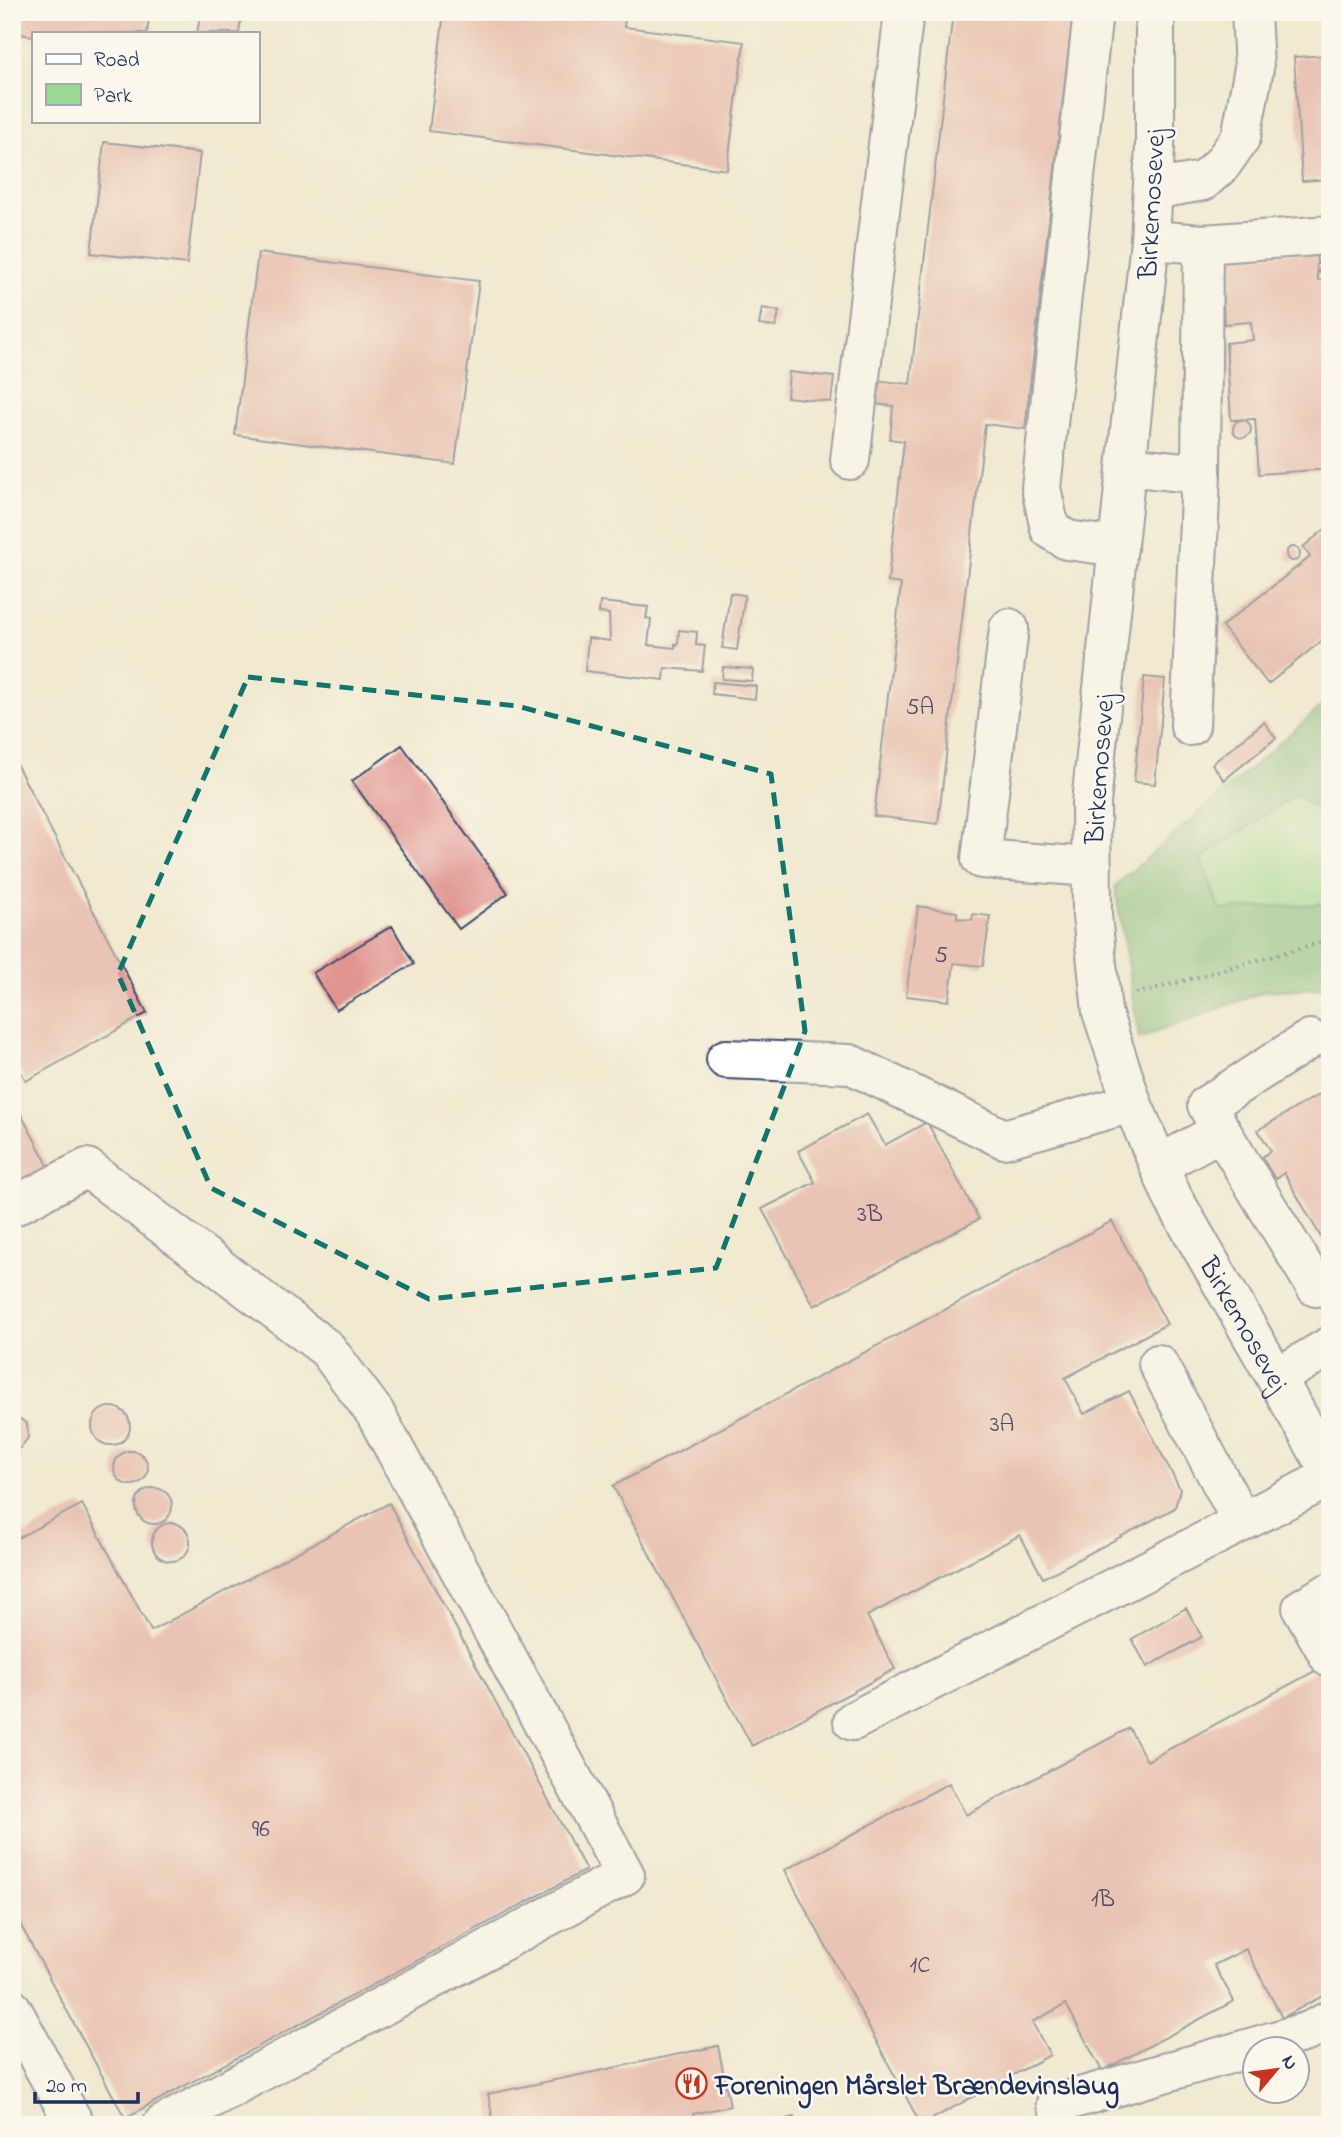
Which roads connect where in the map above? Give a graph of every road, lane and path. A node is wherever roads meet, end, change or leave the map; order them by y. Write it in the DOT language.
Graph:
graph roads {
  1 [pos="904,12"];
  2 [pos="1093,12"];
  3 [pos="1155,12"];
  4 [pos="1251,12"];
  5 [pos="1153,190"];
  6 [pos="1330,235"];
  7 [pos="1150,240"];
  8 [pos="1203,244"];
  9 [pos="850,460"];
  10 [pos="1127,466"];
  11 [pos="1201,474"];
  12 [pos="1118,547"];
  13 [pos="1009,628"];
  14 [pos="1191,726"];
  15 [pos="1092,867"];
  16 [pos="1330,940"];
  17 [pos="1101,1003"];
  18 [pos="1310,1039"];
  19 [pos="726,1059"];
  20 [pos="1132,1103"];
  21 [pos="1221,1131"];
  22 [pos="1159,1165"];
  23 [pos="12,1207"];
  24 [pos="1316,1287"];
  25 [pos="1330,1346"];
  26 [pos="1158,1364"];
  27 [pos="1276,1378"];
  28 [pos="1320,1432"];
  29 [pos="1330,1475"];
  30 [pos="1242,1522"];
  31 [pos="1330,1592"];
  32 [pos="1330,1658"];
  33 [pos="853,1721"];
  34 [pos="12,2009"];
  35 [pos="1330,2020"];
  36 [pos="1056,2104"];
  37 [pos="75,2125"];
  38 [pos="162,2125"];
  1 -- 9 [label="street"];
  2 -- 12 [label="street"];
  3 -- 5 [label="street, Birkemosevej"];
  4 -- 5 [label="street"];
  5 -- 7 [label="street, Birkemosevej"];
  6 -- 8 [label="street"];
  7 -- 8 [label="street"];
  7 -- 10 [label="street, Birkemosevej"];
  8 -- 11 [label="street"];
  10 -- 11 [label="street"];
  10 -- 12 [label="street, Birkemosevej"];
  11 -- 14 [label="street"];
  12 -- 15 [label="street, Birkemosevej"];
  13 -- 15 [label="street"];
  15 -- 17 [label="street, Birkemosevej"];
  16 -- 17 [label="path"];
  17 -- 20 [label="street, Birkemosevej"];
  18 -- 21 [label="street"];
  19 -- 20 [label="street"];
  20 -- 22 [label="street, Birkemosevej"];
  21 -- 22 [label="street"];
  21 -- 24 [label="street"];
  22 -- 27 [label="street, Birkemosevej"];
  23 -- 38 [label="street"];
  25 -- 27 [label="street"];
  26 -- 30 [label="street"];
  27 -- 28 [label="street, Birkemosevej"];
  28 -- 29 [label="street, Birkemosevej"];
  29 -- 30 [label="street"];
  30 -- 33 [label="street"];
  31 -- 32 [label="street"];
  34 -- 37 [label="street"];
  35 -- 36 [label="street"];
}
